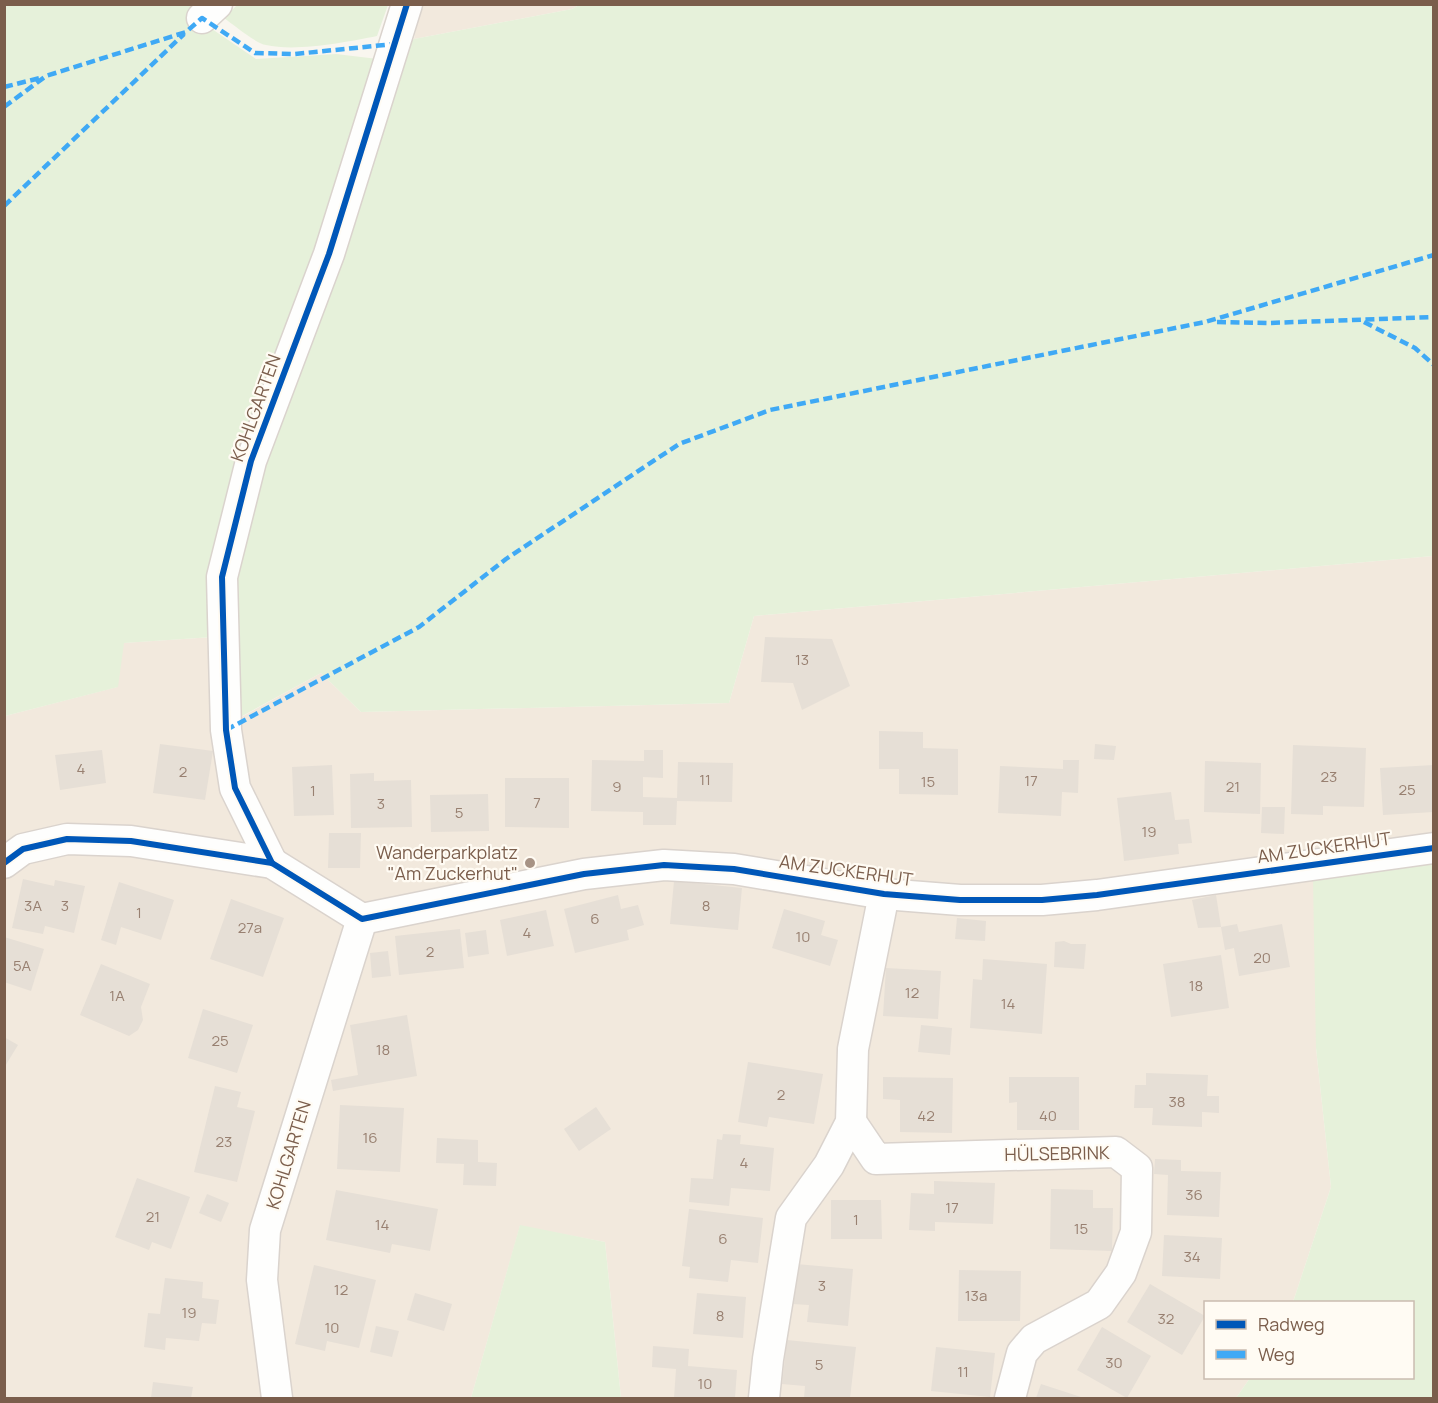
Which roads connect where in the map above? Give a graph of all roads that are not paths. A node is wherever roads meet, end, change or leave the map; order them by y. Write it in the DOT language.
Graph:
graph roads {
  1 [pos="407,4"];
  2 [pos="1434,848"];
  3 [pos="4,863"];
  4 [pos="272,863"];
  5 [pos="884,894"];
  6 [pos="362,919"];
  7 [pos="850,1122"];
  8 [pos="277,1398"];
  9 [pos="764,1398"];
  10 [pos="1010,1398"];
  1 -- 4 [label="street, KOHLGARTEN"];
  2 -- 5 [label="street, AM ZUCKERHUT"];
  3 -- 4 [label="street"];
  4 -- 6 [label="street"];
  5 -- 6 [label="street, AM ZUCKERHUT"];
  5 -- 7 [label="street"];
  6 -- 8 [label="street, KOHLGARTEN"];
  7 -- 9 [label="street"];
  7 -- 10 [label="street, HÜLSEBRINK"];
}
